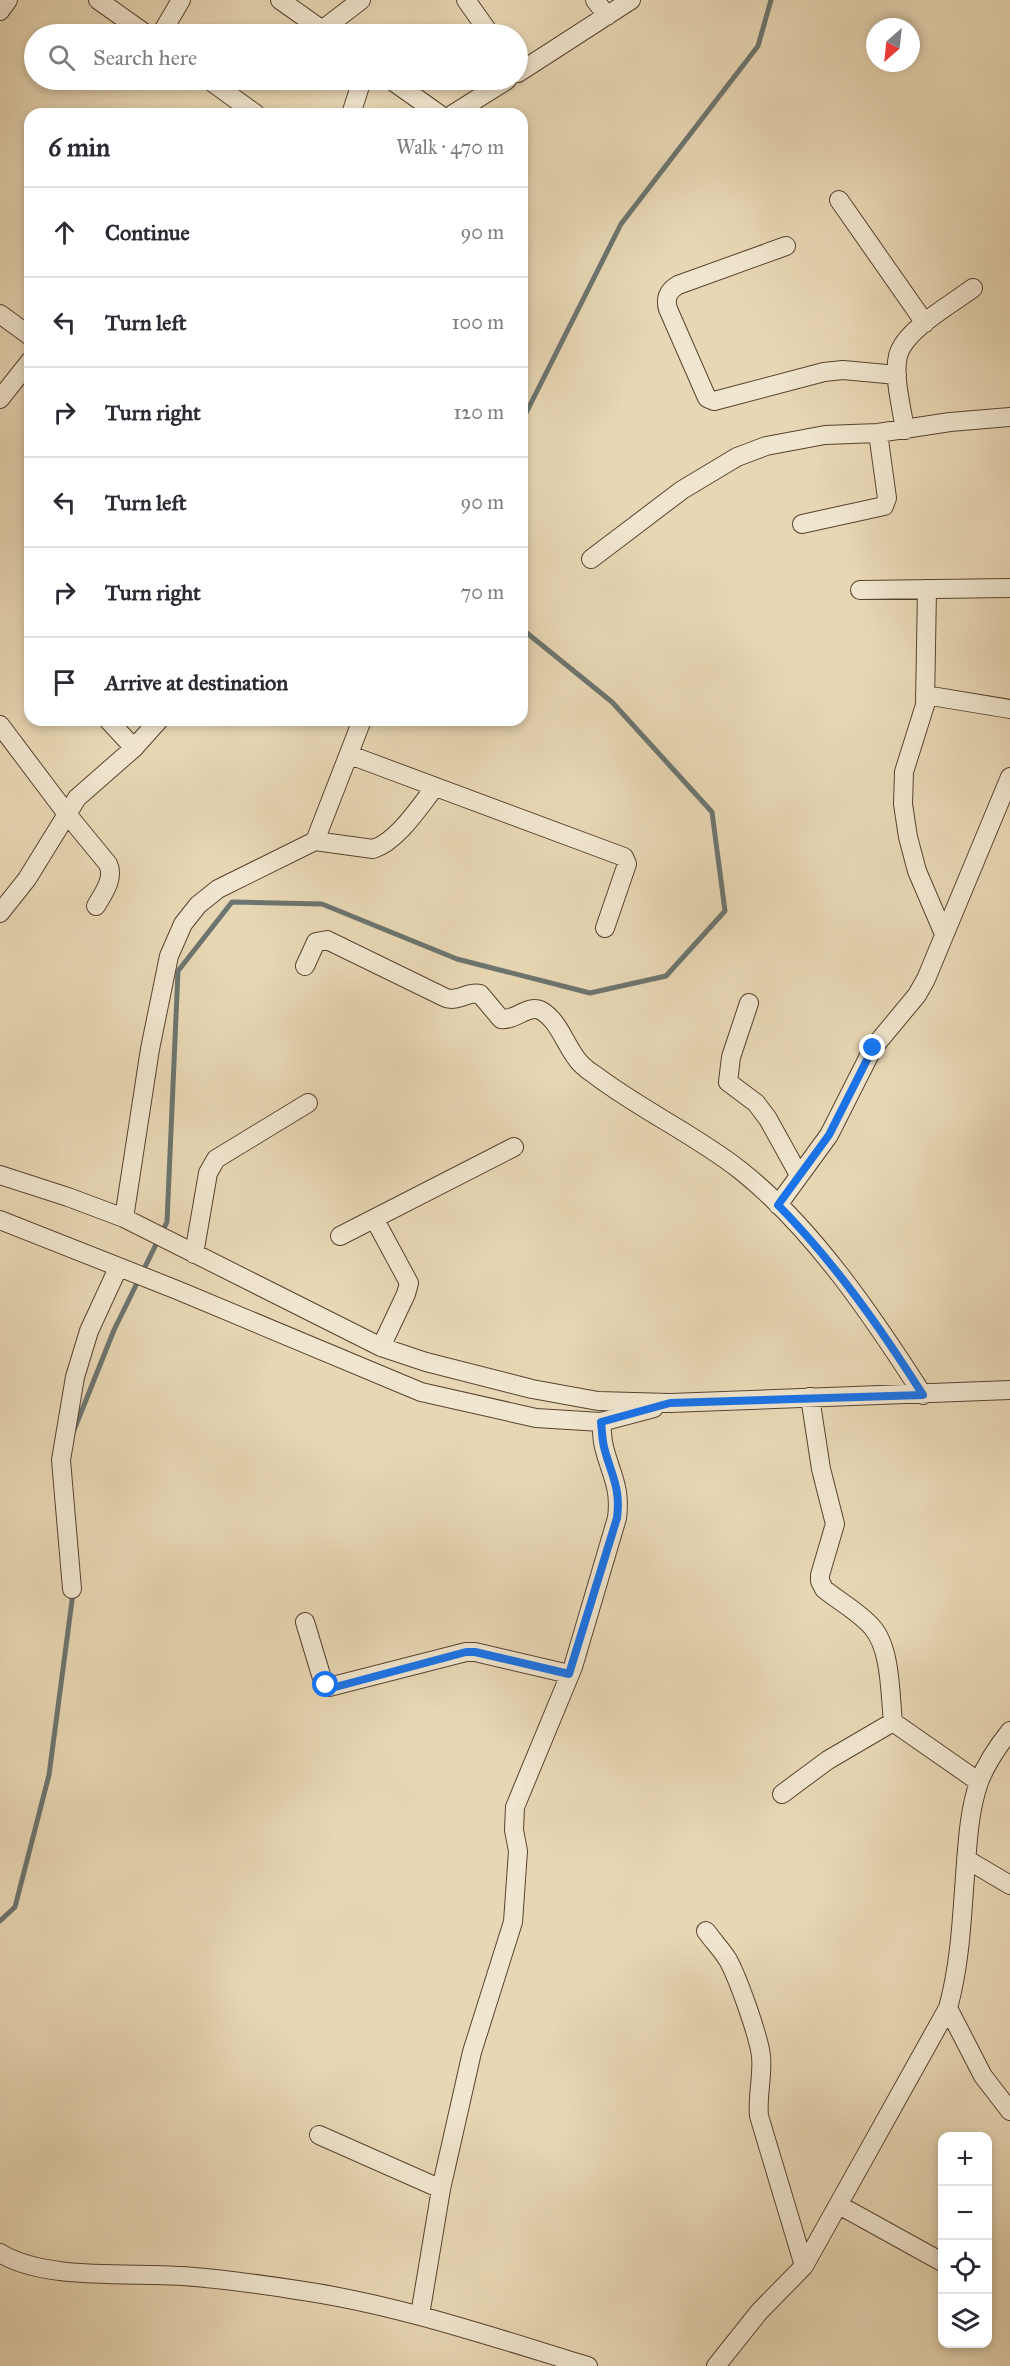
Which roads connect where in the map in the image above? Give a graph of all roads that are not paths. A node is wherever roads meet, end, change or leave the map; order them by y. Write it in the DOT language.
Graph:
graph roads {
  1 [pos="8,0"];
  2 [pos="98,0"];
  3 [pos="181,0"];
  4 [pos="280,0"];
  5 [pos="361,0"];
  6 [pos="466,0"];
  7 [pos="595,0"];
  8 [pos="631,0"];
  9 [pos="0,11"];
  10 [pos="607,16"];
  11 [pos="132,24"];
  12 [pos="167,24"];
  13 [pos="314,24"];
  14 [pos="334,24"];
  15 [pos="483,24"];
  16 [pos="528,67"];
  17 [pos="222,90"];
  18 [pos="359,90"];
  19 [pos="405,90"];
  20 [pos="491,90"];
  21 [pos="248,108"];
  22 [pos="353,108"];
  23 [pos="431,108"];
  24 [pos="463,108"];
  25 [pos="839,200"];
  26 [pos="786,246"];
  27 [pos="973,288"];
  28 [pos="0,314"];
  29 [pos="925,323"];
  30 [pos="24,332"];
  31 [pos="24,369"];
  32 [pos="897,375"];
  33 [pos="0,399"];
  34 [pos="1010,417"];
  35 [pos="905,430"];
  36 [pos="878,433"];
  37 [pos="801,524"];
  38 [pos="591,559"];
  39 [pos="1010,588"];
  40 [pos="927,589"];
  41 [pos="860,590"];
  42 [pos="925,695"];
  43 [pos="1010,710"];
  44 [pos="0,725"];
  45 [pos="114,726"];
  46 [pos="154,726"];
  47 [pos="360,726"];
  48 [pos="134,748"];
  49 [pos="350,755"];
  50 [pos="1010,777"];
  51 [pos="435,787"];
  52 [pos="67,814"];
  53 [pos="315,841"];
  54 [pos="96,906"];
  55 [pos="0,913"];
  56 [pos="605,928"];
  57 [pos="944,934"];
  58 [pos="305,966"];
  59 [pos="749,1003"];
  60 [pos="308,1103"];
  61 [pos="514,1147"];
  62 [pos="0,1175"];
  63 [pos="800,1175"];
  64 [pos="778,1205"];
  65 [pos="124,1218"];
  66 [pos="0,1220"];
  67 [pos="375,1220"];
  68 [pos="340,1236"];
  69 [pos="185,1249"];
  70 [pos="124,1270"];
  71 [pos="381,1347"];
  72 [pos="1010,1390"];
  73 [pos="923,1395"];
  74 [pos="810,1397"];
  75 [pos="670,1403"];
  76 [pos="601,1422"];
  77 [pos="72,1589"];
  78 [pos="305,1622"];
  79 [pos="569,1674"];
  80 [pos="893,1722"];
  81 [pos="1010,1731"];
  82 [pos="1004,1746"];
  83 [pos="979,1782"];
  84 [pos="782,1794"];
  85 [pos="966,1859"];
  86 [pos="1010,1885"];
  87 [pos="706,1931"];
  88 [pos="948,2008"];
  89 [pos="1010,2111"];
  90 [pos="319,2135"];
  91 [pos="441,2189"];
  92 [pos="838,2205"];
  93 [pos="5,2256"];
  94 [pos="938,2260"];
  95 [pos="804,2266"];
  96 [pos="420,2315"];
  97 [pos="588,2366"];
  98 [pos="716,2366"];
  1 -- 9 [label="street"];
  2 -- 11 [label="street"];
  3 -- 12 [label="street"];
  4 -- 13 [label="street"];
  5 -- 14 [label="street"];
  6 -- 15 [label="street"];
  7 -- 10 [label="street"];
  8 -- 10 [label="street"];
  10 -- 16 [label="street"];
  17 -- 21 [label="street"];
  18 -- 22 [label="street"];
  19 -- 23 [label="street"];
  20 -- 24 [label="street"];
  25 -- 29 [label="street"];
  26 -- 32 [label="street"];
  27 -- 29 [label="street"];
  28 -- 30 [label="street"];
  29 -- 32 [label="street"];
  31 -- 33 [label="street"];
  32 -- 35 [label="street"];
  34 -- 35 [label="street"];
  35 -- 36 [label="street"];
  36 -- 37 [label="street"];
  36 -- 38 [label="street"];
  39 -- 40 [label="street"];
  40 -- 41 [label="street"];
  40 -- 42 [label="street"];
  42 -- 43 [label="street"];
  42 -- 57 [label="street"];
  44 -- 52 [label="street"];
  45 -- 48 [label="street"];
  46 -- 48 [label="street"];
  47 -- 49 [label="street"];
  48 -- 52 [label="street"];
  49 -- 51 [label="street"];
  49 -- 53 [label="street"];
  50 -- 57 [label="street"];
  51 -- 53 [label="street"];
  51 -- 56 [label="street"];
  52 -- 54 [label="street"];
  52 -- 55 [label="street"];
  53 -- 65 [label="street"];
  57 -- 63 [label="street"];
  58 -- 64 [label="street"];
  59 -- 63 [label="street"];
  60 -- 69 [label="street"];
  61 -- 67 [label="street"];
  62 -- 65 [label="street"];
  63 -- 64 [label="street"];
  64 -- 73 [label="street"];
  65 -- 69 [label="street"];
  66 -- 70 [label="street"];
  67 -- 68 [label="street"];
  67 -- 71 [label="street"];
  69 -- 71 [label="street"];
  70 -- 76 [label="street"];
  70 -- 77 [label="street"];
  71 -- 75 [label="street"];
  72 -- 73 [label="street"];
  73 -- 74 [label="street"];
  74 -- 75 [label="street"];
  74 -- 80 [label="street"];
  75 -- 76 [label="street"];
  76 -- 79 [label="street"];
  78 -- 79 [label="street"];
  79 -- 91 [label="street"];
  80 -- 83 [label="street"];
  80 -- 84 [label="street"];
  81 -- 82 [label="street"];
  82 -- 83 [label="street"];
  83 -- 85 [label="street"];
  85 -- 86 [label="street"];
  85 -- 88 [label="street"];
  87 -- 95 [label="street"];
  88 -- 89 [label="street"];
  88 -- 92 [label="street"];
  90 -- 91 [label="street"];
  91 -- 96 [label="street"];
  92 -- 94 [label="street"];
  92 -- 95 [label="street"];
  93 -- 96 [label="street"];
  95 -- 98 [label="street"];
  96 -- 97 [label="street"];
}
